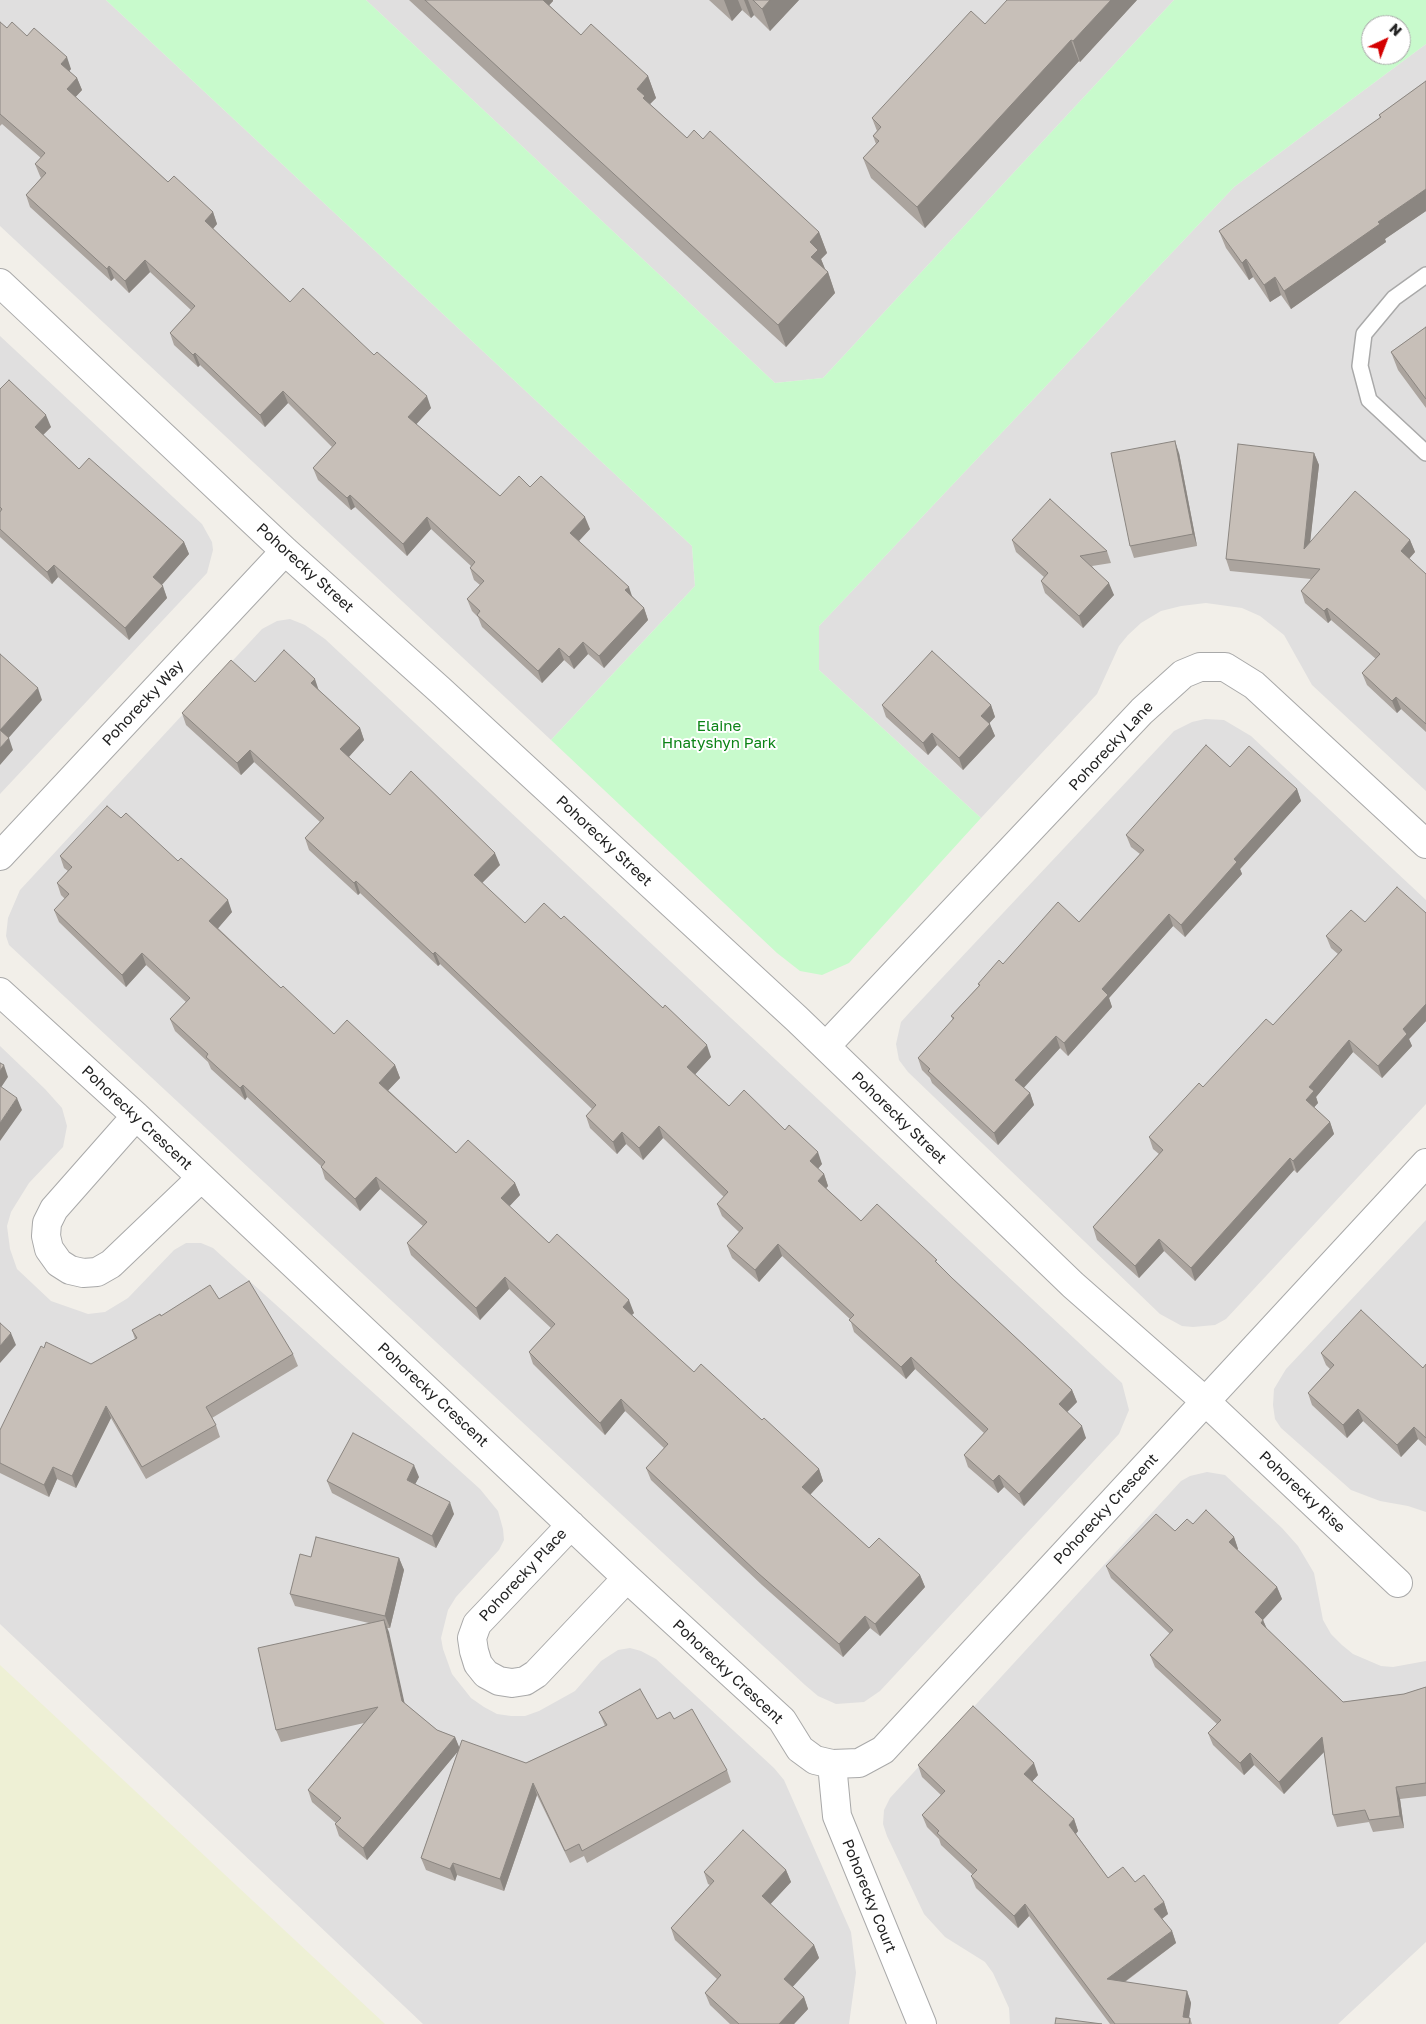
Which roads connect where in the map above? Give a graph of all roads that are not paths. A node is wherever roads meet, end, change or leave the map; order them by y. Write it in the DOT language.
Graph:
graph roads {
  1 [pos="1426,275"];
  2 [pos="0,283"];
  3 [pos="1426,453"];
  4 [pos="285,551"];
  5 [pos="1426,844"];
  6 [pos="0,856"];
  7 [pos="0,992"];
  8 [pos="826,1046"];
  9 [pos="136,1116"];
  10 [pos="1426,1163"];
  11 [pos="201,1178"];
  12 [pos="1205,1401"];
  13 [pos="571,1525"];
  14 [pos="627,1578"];
  15 [pos="1398,1583"];
  16 [pos="832,1764"];
  17 [pos="922,2024"];
  1 -- 3 [label="lane"];
  2 -- 4 [label="street, Pohorecky Street"];
  4 -- 6 [label="street, Pohorecky Way"];
  4 -- 8 [label="street, Pohorecky Street"];
  5 -- 8 [label="street, Pohorecky Lane"];
  7 -- 9 [label="street, Pohorecky Crescent"];
  8 -- 12 [label="street, Pohorecky Street"];
  9 -- 11 [label="street, Pohorecky Crescent"];
  9 -- 11 [label="street"];
  10 -- 12 [label="street, Pohorecky Crescent"];
  11 -- 13 [label="street, Pohorecky Crescent"];
  12 -- 15 [label="street, Pohorecky Rise"];
  12 -- 16 [label="street, Pohorecky Crescent"];
  13 -- 14 [label="street, Pohorecky Crescent"];
  13 -- 14 [label="street, Pohorecky Place"];
  14 -- 16 [label="street, Pohorecky Crescent"];
  16 -- 17 [label="street, Pohorecky Court"];
}
